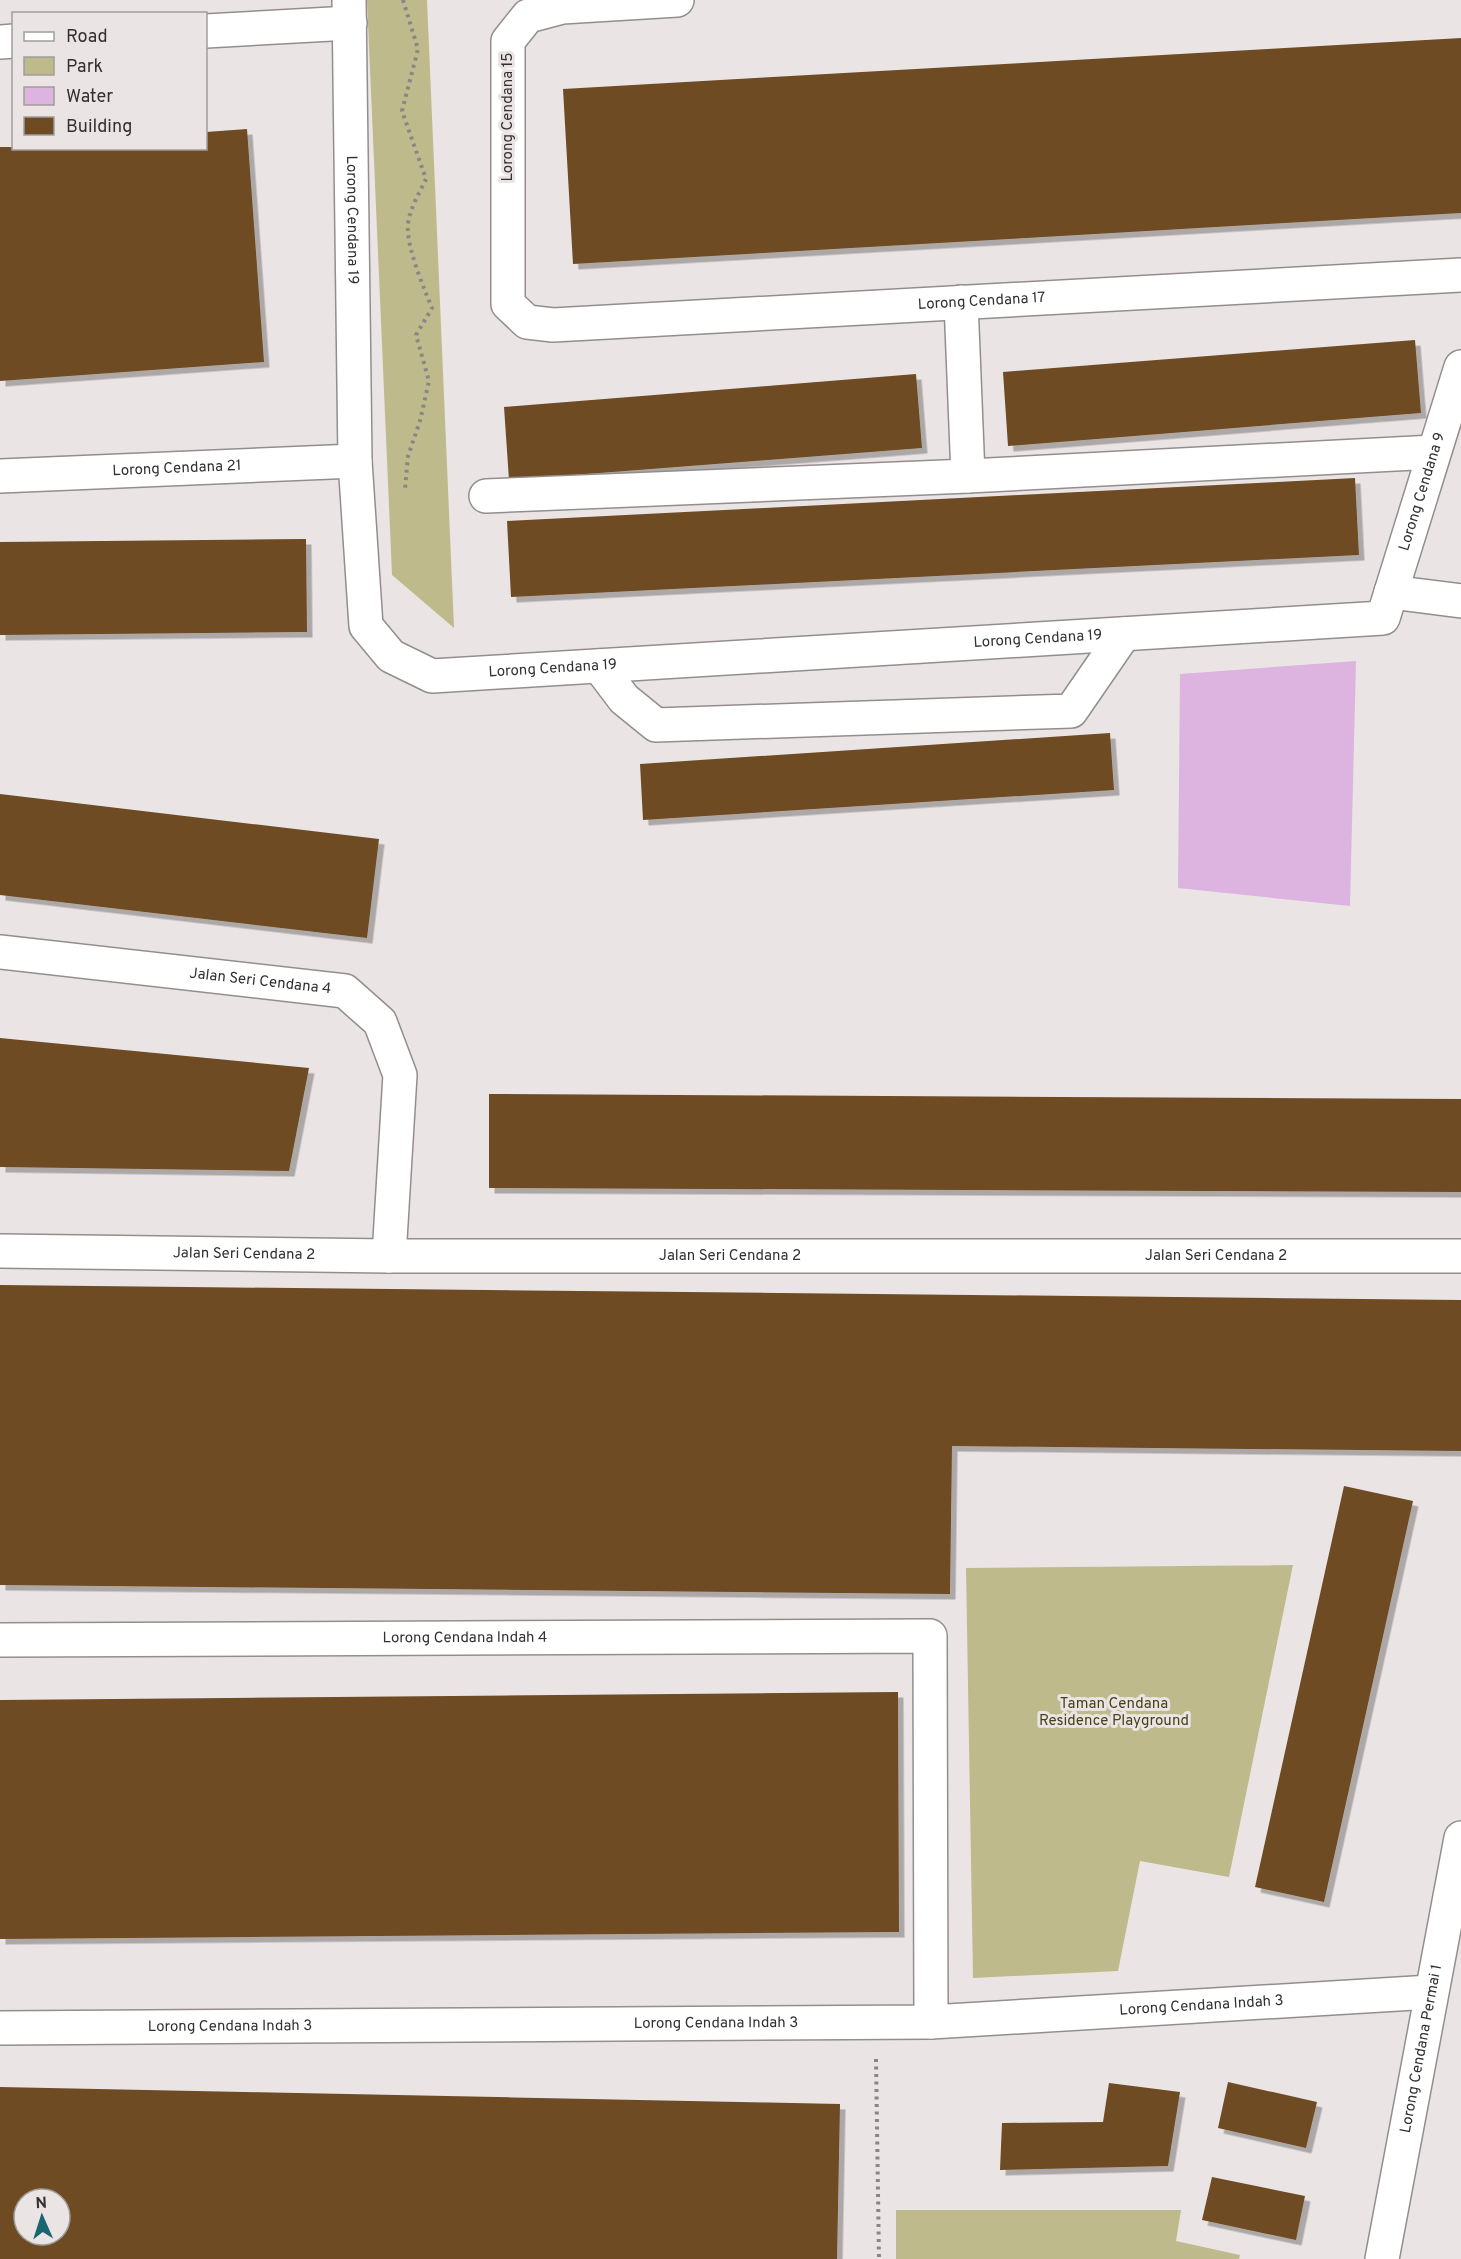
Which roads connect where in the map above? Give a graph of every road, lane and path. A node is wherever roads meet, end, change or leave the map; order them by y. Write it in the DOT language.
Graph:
graph roads {
  1 [pos="404,0"];
  2 [pos="677,0"];
  3 [pos="349,11"];
  4 [pos="207,31"];
  5 [pos="1461,276"];
  6 [pos="962,302"];
  7 [pos="508,304"];
  8 [pos="1461,367"];
  9 [pos="1434,452"];
  10 [pos="355,461"];
  11 [pos="0,476"];
  12 [pos="968,476"];
  13 [pos="405,489"];
  14 [pos="486,496"];
  15 [pos="1461,601"];
  16 [pos="1387,605"];
  17 [pos="1124,634"];
  18 [pos="598,666"];
  19 [pos="0,952"];
  20 [pos="0,1251"];
  21 [pos="388,1256"];
  22 [pos="1461,1256"];
  23 [pos="0,1640"];
  24 [pos="1461,1838"];
  25 [pos="1431,1992"];
  26 [pos="931,2022"];
  27 [pos="876,2023"];
  28 [pos="0,2028"];
  29 [pos="879,2259"];
  30 [pos="1382,2259"];
  1 -- 13 [label="path"];
  2 -- 7 [label="street, Lorong Cendana 15"];
  3 -- 4 [label="street"];
  3 -- 10 [label="street, Lorong Cendana 19"];
  5 -- 6 [label="street, Lorong Cendana 17"];
  6 -- 7 [label="street, Lorong Cendana 17"];
  6 -- 12 [label="street"];
  8 -- 9 [label="street, Lorong Cendana 9"];
  9 -- 12 [label="street"];
  9 -- 16 [label="street, Lorong Cendana 9"];
  10 -- 11 [label="street, Lorong Cendana 21"];
  10 -- 18 [label="street, Lorong Cendana 19"];
  12 -- 14 [label="street"];
  15 -- 16 [label="street, Lorong Cendana 19"];
  16 -- 17 [label="street, Lorong Cendana 19"];
  17 -- 18 [label="street, Lorong Cendana 19"];
  17 -- 18 [label="street"];
  19 -- 21 [label="street, Jalan Seri Cendana 4"];
  20 -- 21 [label="street, Jalan Seri Cendana 2"];
  21 -- 22 [label="street, Jalan Seri Cendana 2"];
  23 -- 26 [label="street, Lorong Cendana Indah 4"];
  24 -- 25 [label="street, Lorong Cendana Permai 1"];
  25 -- 26 [label="street, Lorong Cendana Indah 3"];
  25 -- 30 [label="street, Lorong Cendana Permai 1"];
  26 -- 27 [label="street, Lorong Cendana Indah 3"];
  27 -- 28 [label="street, Lorong Cendana Indah 3"];
  27 -- 29 [label="path"];
}
